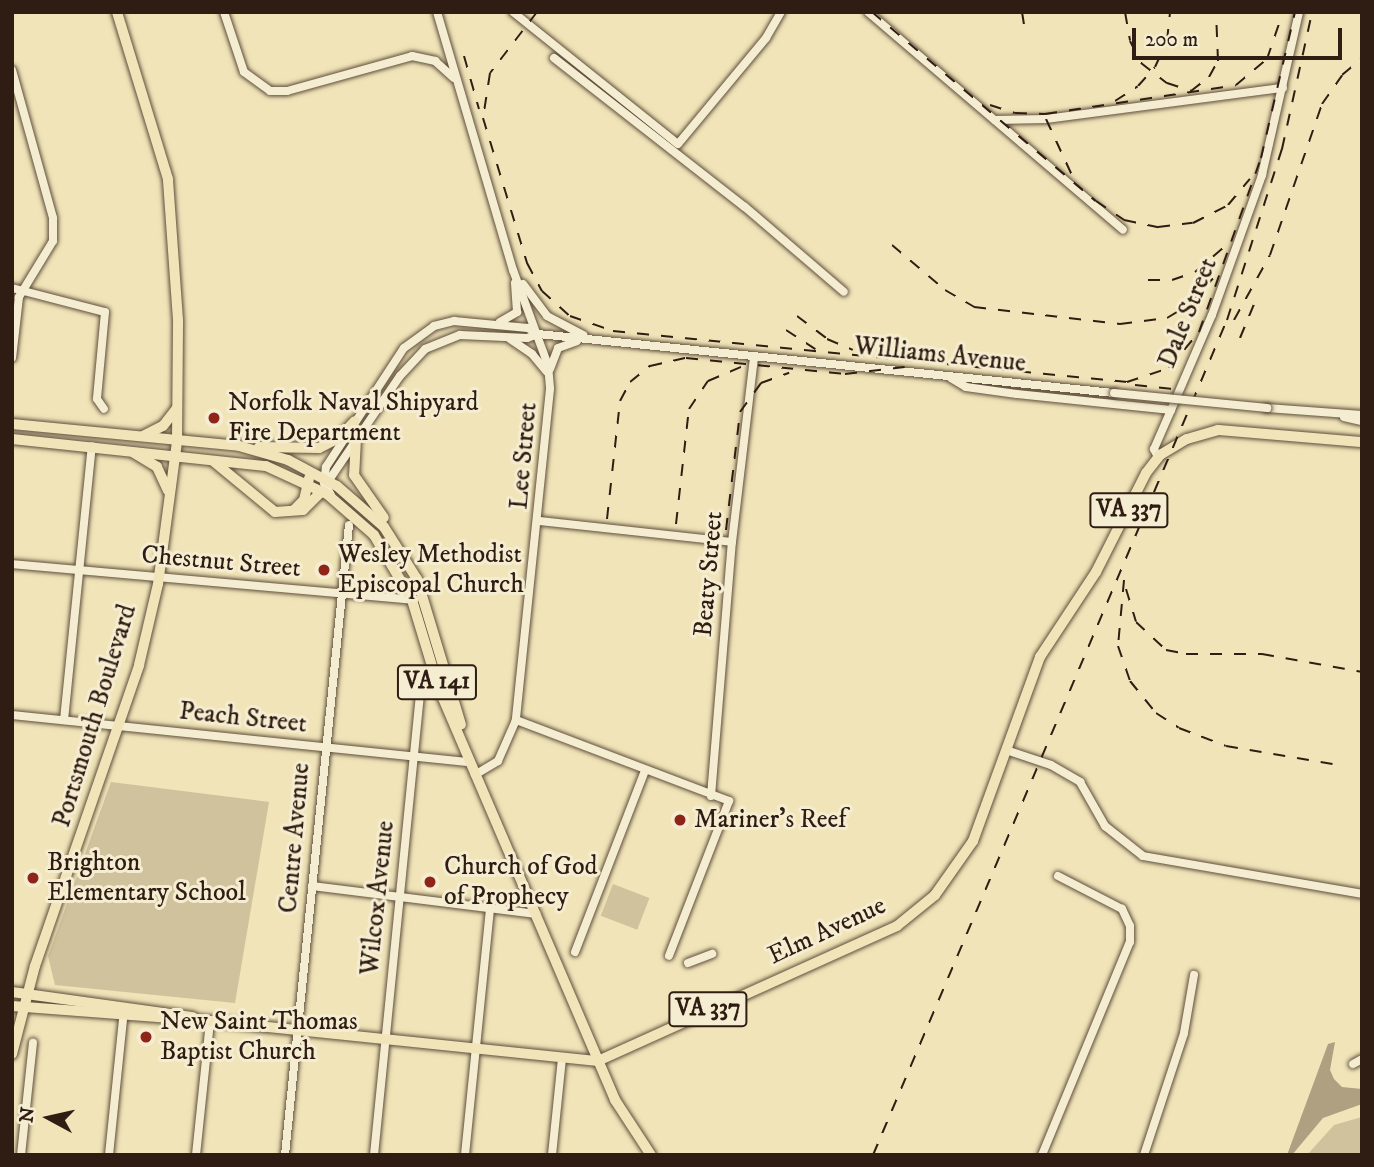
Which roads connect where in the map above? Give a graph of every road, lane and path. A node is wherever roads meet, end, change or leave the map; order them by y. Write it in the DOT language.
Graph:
graph roads {
  1 [pos="117,12"];
  2 [pos="223,12"];
  3 [pos="437,12"];
  4 [pos="513,12"];
  5 [pos="529,12"];
  6 [pos="781,12"];
  7 [pos="868,12"];
  8 [pos="1299,12"];
  9 [pos="522,20"];
  10 [pos="554,58"];
  11 [pos="12,70"];
  12 [pos="456,84"];
  13 [pos="1283,88"];
  14 [pos="995,120"];
  15 [pos="1123,230"];
  16 [pos="513,270"];
  17 [pos="12,288"];
  18 [pos="24,289"];
  19 [pos="844,292"];
  20 [pos="489,322"];
  21 [pos="538,334"];
  22 [pos="504,337"];
  23 [pos="597,339"];
  24 [pos="754,357"];
  25 [pos="12,358"];
  26 [pos="948,377"];
  27 [pos="550,378"];
  28 [pos="177,408"];
  29 [pos="104,409"];
  30 [pos="1171,410"];
  31 [pos="1362,415"];
  32 [pos="1337,416"];
  33 [pos="355,421"];
  34 [pos="1362,421"];
  35 [pos="12,424"];
  36 [pos="137,438"];
  37 [pos="12,439"];
  38 [pos="356,439"];
  39 [pos="177,441"];
  40 [pos="1362,442"];
  41 [pos="92,446"];
  42 [pos="239,446"];
  43 [pos="125,449"];
  44 [pos="175,454"];
  45 [pos="194,456"];
  46 [pos="1158,457"];
  47 [pos="304,468"];
  48 [pos="309,484"];
  49 [pos="325,484"];
  50 [pos="169,504"];
  51 [pos="289,514"];
  52 [pos="539,521"];
  53 [pos="349,524"];
  54 [pos="732,542"];
  55 [pos="12,564"];
  56 [pos="409,564"];
  57 [pos="79,570"];
  58 [pos="159,578"];
  59 [pos="339,594"];
  60 [pos="412,600"];
  61 [pos="425,601"];
  62 [pos="421,688"];
  63 [pos="12,715"];
  64 [pos="64,720"];
  65 [pos="516,720"];
  66 [pos="120,726"];
  67 [pos="325,747"];
  68 [pos="1006,750"];
  69 [pos="413,756"];
  70 [pos="470,762"];
  71 [pos="645,771"];
  72 [pos="475,775"];
  73 [pos="711,796"];
  74 [pos="1058,876"];
  75 [pos="312,886"];
  76 [pos="1362,894"];
  77 [pos="398,897"];
  78 [pos="490,909"];
  79 [pos="536,914"];
  80 [pos="575,951"];
  81 [pos="712,954"];
  82 [pos="669,956"];
  83 [pos="688,962"];
  84 [pos="1194,975"];
  85 [pos="12,992"];
  86 [pos="28,994"];
  87 [pos="12,1006"];
  88 [pos="24,1007"];
  89 [pos="124,1011"];
  90 [pos="210,1021"];
  91 [pos="297,1031"];
  92 [pos="385,1040"];
  93 [pos="33,1042"];
  94 [pos="475,1049"];
  95 [pos="12,1054"];
  96 [pos="562,1058"];
  97 [pos="1362,1059"];
  98 [pos="598,1061"];
  99 [pos="1353,1064"];
  100 [pos="646,1152"];
  101 [pos="1145,1153"];
  102 [pos="21,1155"];
  103 [pos="109,1155"];
  104 [pos="196,1155"];
  105 [pos="285,1155"];
  106 [pos="374,1155"];
  107 [pos="465,1155"];
  108 [pos="552,1155"];
  109 [pos="1042,1155"];
  110 [pos="1156,1155"];
  1 -- 28 [label="main road, Portsmouth Boulevard"];
  2 -- 12 [label="street"];
  3 -- 12 [label="street"];
  4 -- 9 [label="street"];
  5 -- 9 [label="street"];
  6 -- 9 [label="street"];
  7 -- 14 [label="street"];
  8 -- 13 [label="street, Dale Street"];
  10 -- 19 [label="street"];
  11 -- 18 [label="street"];
  12 -- 16 [label="street"];
  13 -- 14 [label="street"];
  13 -- 30 [label="street, Dale Street"];
  14 -- 15 [label="street"];
  16 -- 20 [label="street"];
  16 -- 21 [label="street, Lee Street"];
  16 -- 23 [label="street"];
  17 -- 18 [label="street"];
  18 -- 25 [label="street"];
  18 -- 29 [label="street"];
  20 -- 21 [label="street, Williams Avenue"];
  20 -- 33 [label="street, Williams Avenue"];
  21 -- 22 [label="street, Williams Avenue"];
  21 -- 23 [label="street, Williams Avenue"];
  21 -- 27 [label="street, Lee Street"];
  22 -- 27 [label="street"];
  22 -- 38 [label="street, Williams Avenue"];
  23 -- 24 [label="street, Williams Avenue"];
  23 -- 27 [label="street"];
  24 -- 26 [label="street, Williams Avenue"];
  24 -- 54 [label="street, Beaty Street"];
  26 -- 30 [label="street, Dale Street"];
  26 -- 32 [label="street, Williams Avenue, bridge"];
  27 -- 52 [label="street, Lee Street"];
  28 -- 36 [label="main road"];
  28 -- 39 [label="main road, Portsmouth Boulevard"];
  30 -- 46 [label="street"];
  31 -- 32 [label="street, Williams Avenue"];
  32 -- 34 [label="street, Williams Avenue"];
  33 -- 42 [label="main road"];
  33 -- 49 [label="street, Williams Avenue"];
  35 -- 36 [label="main road, VA 141"];
  36 -- 39 [label="main road, VA 141"];
  37 -- 41 [label="main road, VA 141"];
  38 -- 49 [label="street, Williams Avenue"];
  38 -- 56 [label="main road"];
  39 -- 42 [label="main road, VA 141"];
  39 -- 44 [label="main road, Portsmouth Boulevard"];
  40 -- 46 [label="main road, VA 337"];
  41 -- 43 [label="main road, VA 141"];
  41 -- 57 [label="street"];
  42 -- 47 [label="main road, VA 141"];
  43 -- 44 [label="main road, VA 141"];
  43 -- 50 [label="main road"];
  44 -- 45 [label="main road, VA 141"];
  44 -- 50 [label="main road, Portsmouth Boulevard"];
  45 -- 48 [label="main road, VA 141"];
  45 -- 51 [label="main road"];
  46 -- 68 [label="main road, Elm Avenue / VA 337"];
  47 -- 48 [label="main road"];
  47 -- 49 [label="main road, VA 141"];
  48 -- 49 [label="main road, VA 141"];
  48 -- 51 [label="main road"];
  49 -- 51 [label="main road"];
  49 -- 56 [label="main road, VA 141"];
  49 -- 60 [label="main road, VA 141"];
  50 -- 58 [label="main road, Portsmouth Boulevard"];
  52 -- 54 [label="street"];
  52 -- 65 [label="street, Lee Street"];
  53 -- 59 [label="street, Centre Avenue"];
  54 -- 73 [label="street, Beaty Street"];
  55 -- 57 [label="street, Chestnut Street"];
  56 -- 61 [label="main road, VA 141"];
  57 -- 58 [label="street, Chestnut Street"];
  57 -- 64 [label="street"];
  58 -- 59 [label="street, Chestnut Street"];
  58 -- 66 [label="main road, Portsmouth Boulevard"];
  59 -- 60 [label="street, Chestnut Street"];
  59 -- 67 [label="street, Centre Avenue"];
  60 -- 61 [label="street, Chestnut Street"];
  60 -- 70 [label="main road, VA 141"];
  61 -- 70 [label="main road, VA 141"];
  62 -- 69 [label="street, Wilcox Avenue"];
  63 -- 64 [label="street, Peach Street"];
  64 -- 66 [label="street, Peach Street"];
  65 -- 71 [label="street"];
  65 -- 72 [label="street, Lee Street"];
  66 -- 67 [label="street, Peach Street"];
  66 -- 86 [label="main road, Portsmouth Boulevard"];
  67 -- 69 [label="street, Peach Street"];
  67 -- 75 [label="street, Centre Avenue"];
  68 -- 76 [label="street"];
  68 -- 98 [label="main road, Elm Avenue / VA 337"];
  69 -- 70 [label="street, Peach Street"];
  69 -- 77 [label="street, Wilcox Avenue"];
  70 -- 72 [label="main road, VA 141"];
  71 -- 73 [label="street"];
  71 -- 80 [label="street"];
  72 -- 79 [label="main road, VA 141"];
  73 -- 82 [label="street"];
  74 -- 109 [label="street"];
  75 -- 77 [label="street"];
  75 -- 91 [label="street, Centre Avenue"];
  77 -- 78 [label="street"];
  77 -- 92 [label="street, Wilcox Avenue"];
  78 -- 79 [label="street"];
  78 -- 94 [label="street"];
  79 -- 98 [label="main road, VA 141"];
  81 -- 83 [label="street"];
  84 -- 101 [label="street"];
  85 -- 86 [label="main road, Elm Avenue"];
  86 -- 88 [label="main road, Portsmouth Boulevard"];
  86 -- 89 [label="main road, Elm Avenue / VA 337"];
  87 -- 88 [label="main road, Elm Avenue"];
  88 -- 89 [label="main road, Elm Avenue / VA 337"];
  88 -- 95 [label="main road, Portsmouth Boulevard"];
  89 -- 90 [label="main road, Elm Avenue / VA 337"];
  89 -- 103 [label="street"];
  90 -- 91 [label="main road, Elm Avenue / VA 337"];
  90 -- 104 [label="street"];
  91 -- 92 [label="main road, Elm Avenue / VA 337"];
  91 -- 105 [label="street, Centre Avenue"];
  92 -- 94 [label="main road, Elm Avenue / VA 337"];
  92 -- 106 [label="street, Wilcox Avenue"];
  93 -- 102 [label="street"];
  94 -- 96 [label="main road, Elm Avenue / VA 337"];
  94 -- 107 [label="street"];
  96 -- 98 [label="main road, Elm Avenue / VA 337"];
  96 -- 108 [label="street"];
  97 -- 99 [label="street"];
  98 -- 100 [label="main road, VA 141"];
  101 -- 110 [label="street"];
}
